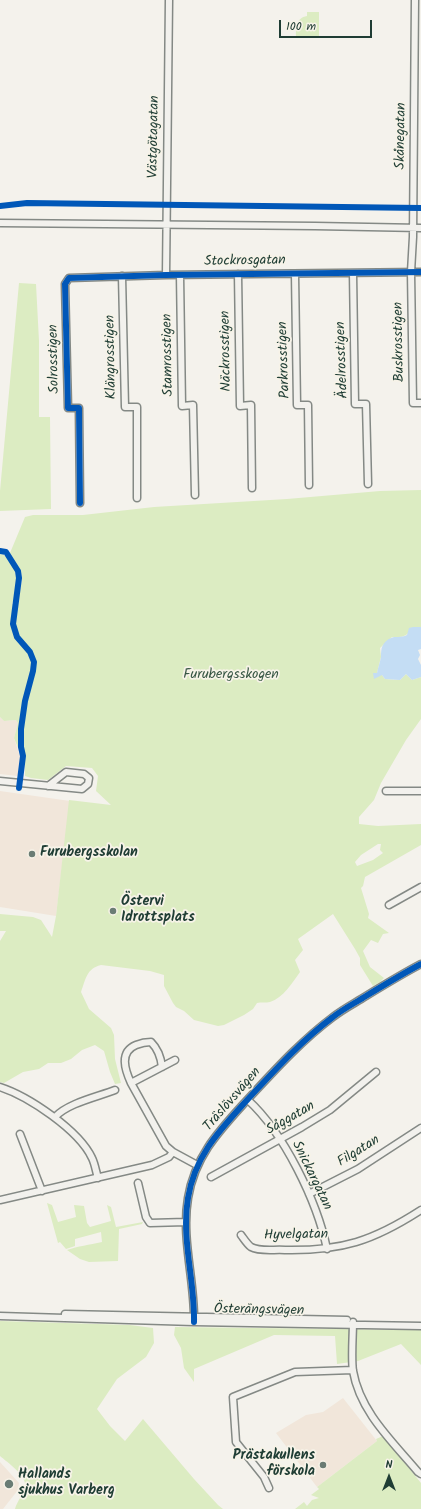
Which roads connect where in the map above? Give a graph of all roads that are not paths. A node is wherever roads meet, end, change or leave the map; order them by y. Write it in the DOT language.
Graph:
graph roads {
  1 [pos="169,0"];
  2 [pos="415,0"];
  3 [pos="0,223"];
  4 [pos="167,225"];
  5 [pos="413,228"];
  6 [pos="421,228"];
  7 [pos="411,272"];
  8 [pos="421,272"];
  9 [pos="353,273"];
  10 [pos="238,274"];
  11 [pos="295,274"];
  12 [pos="166,275"];
  13 [pos="180,275"];
  14 [pos="122,276"];
  15 [pos="69,278"];
  16 [pos="421,403"];
  17 [pos="368,484"];
  18 [pos="308,485"];
  19 [pos="252,488"];
  20 [pos="195,495"];
  21 [pos="137,498"];
  22 [pos="80,503"];
  23 [pos="0,781"];
  24 [pos="48,786"];
  25 [pos="386,791"];
  26 [pos="421,791"];
  27 [pos="421,887"];
  28 [pos="390,905"];
  29 [pos="421,964"];
  30 [pos="175,1060"];
  31 [pos="162,1067"];
  32 [pos="376,1072"];
  33 [pos="131,1083"];
  34 [pos="0,1087"];
  35 [pos="115,1090"];
  36 [pos="248,1100"];
  37 [pos="55,1117"];
  38 [pos="421,1128"];
  39 [pos="20,1134"];
  40 [pos="280,1139"];
  41 [pos="173,1152"];
  42 [pos="197,1165"];
  43 [pos="211,1177"];
  44 [pos="98,1178"];
  45 [pos="138,1183"];
  46 [pos="42,1191"];
  47 [pos="309,1194"];
  48 [pos="0,1200"];
  49 [pos="421,1210"];
  50 [pos="186,1222"];
  51 [pos="241,1235"];
  52 [pos="327,1249"];
  53 [pos="0,1312"];
  54 [pos="0,1316"];
  55 [pos="194,1319"];
  56 [pos="353,1322"];
  57 [pos="421,1322"];
  58 [pos="421,1326"];
  59 [pos="353,1370"];
  60 [pos="421,1474"];
  61 [pos="269,1488"];
  1 -- 4 [label="street, Västgötagatan"];
  2 -- 5 [label="street, Skånegatan"];
  3 -- 4 [label="street"];
  4 -- 5 [label="street"];
  4 -- 12 [label="street, Västgötagatan"];
  5 -- 6 [label="street"];
  5 -- 7 [label="street, Skånegatan"];
  7 -- 8 [label="street, Stockrosgatan"];
  7 -- 9 [label="street, Stockrosgatan"];
  7 -- 16 [label="street, Buskrosstigen"];
  9 -- 11 [label="street, Stockrosgatan"];
  9 -- 17 [label="street, Ädelrosstigen"];
  10 -- 11 [label="street, Stockrosgatan"];
  10 -- 13 [label="street, Stockrosgatan"];
  10 -- 19 [label="street, Näckrosstigen"];
  11 -- 18 [label="street, Parkrosstigen"];
  12 -- 13 [label="street, Stockrosgatan"];
  12 -- 14 [label="street, Stockrosgatan"];
  13 -- 20 [label="street, Stamrosstigen"];
  14 -- 15 [label="street, Stockrosgatan"];
  14 -- 21 [label="street, Klängrosstigen"];
  15 -- 22 [label="street, Solrosstigen"];
  23 -- 24 [label="street"];
  24 -- 24 [label="street"];
  25 -- 26 [label="street"];
  27 -- 28 [label="street"];
  29 -- 36 [label="street, Träslövsvägen"];
  30 -- 31 [label="street"];
  31 -- 33 [label="street"];
  31 -- 33 [label="street"];
  32 -- 40 [label="street, Såggatan"];
  33 -- 41 [label="street"];
  34 -- 37 [label="street"];
  35 -- 37 [label="street"];
  36 -- 40 [label="street, Snickargatan"];
  36 -- 42 [label="street, Träslövsvägen"];
  37 -- 44 [label="street"];
  38 -- 47 [label="street, Filgatan"];
  39 -- 46 [label="street"];
  40 -- 43 [label="street, Såggatan"];
  40 -- 47 [label="street, Snickargatan"];
  41 -- 42 [label="street"];
  41 -- 44 [label="street"];
  42 -- 50 [label="street, Träslövsvägen"];
  44 -- 46 [label="street"];
  45 -- 50 [label="street"];
  46 -- 48 [label="street"];
  47 -- 52 [label="street, Snickargatan"];
  49 -- 52 [label="street, Hyvelgatan"];
  50 -- 55 [label="street, Träslövsvägen"];
  51 -- 52 [label="street, Hyvelgatan"];
  53 -- 55 [label="street, Österängsvägen"];
  54 -- 55 [label="street, Österängsvägen"];
  55 -- 56 [label="street, Österängsvägen"];
  56 -- 57 [label="street, Österängsvägen"];
  56 -- 58 [label="street, Österängsvägen"];
  56 -- 59 [label="street"];
  59 -- 60 [label="street"];
  59 -- 61 [label="street"];
}
